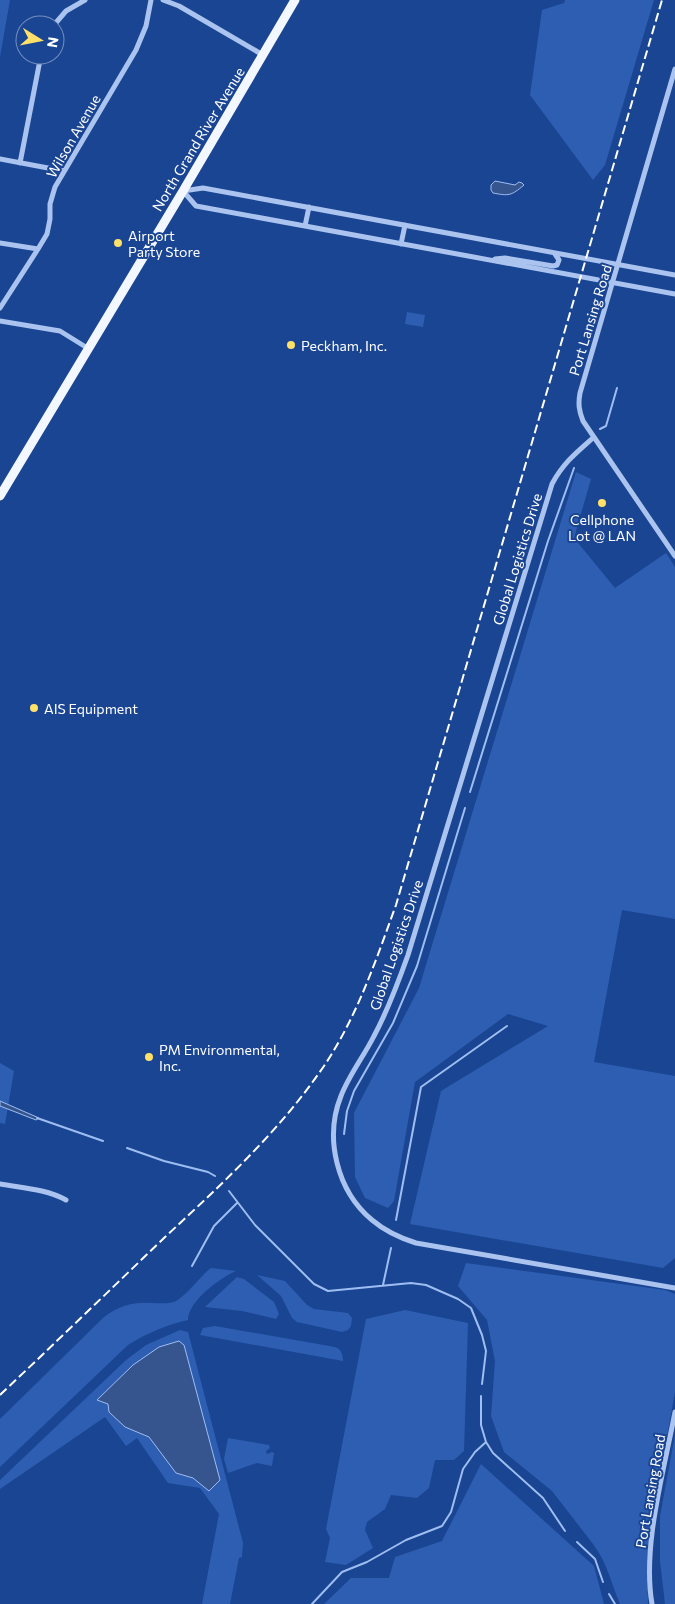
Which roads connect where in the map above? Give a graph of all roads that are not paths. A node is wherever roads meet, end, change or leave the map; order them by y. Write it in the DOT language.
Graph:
graph roads {
  1 [pos="67,0"];
  2 [pos="85,0"];
  3 [pos="151,0"];
  4 [pos="163,0"];
  5 [pos="295,0"];
  6 [pos="72,6"];
  7 [pos="63,15"];
  8 [pos="264,55"];
  9 [pos="38,65"];
  10 [pos="675,69"];
  11 [pos="0,159"];
  12 [pos="20,163"];
  13 [pos="64,171"];
  14 [pos="183,192"];
  15 [pos="309,207"];
  16 [pos="404,225"];
  17 [pos="305,226"];
  18 [pos="0,243"];
  19 [pos="401,244"];
  20 [pos="38,249"];
  21 [pos="552,252"];
  22 [pos="490,260"];
  23 [pos="618,264"];
  24 [pos="675,275"];
  25 [pos="613,282"];
  26 [pos="675,294"];
  27 [pos="0,308"];
  28 [pos="0,321"];
  29 [pos="89,349"];
  30 [pos="594,437"];
  31 [pos="0,496"];
  32 [pos="675,556"];
  33 [pos="0,1184"];
  34 [pos="66,1200"];
  35 [pos="675,1288"];
  36 [pos="675,1412"];
  37 [pos="652,1604"];
  1 -- 6 [label="street"];
  2 -- 6 [label="street"];
  3 -- 13 [label="street, Wilson Avenue"];
  4 -- 8 [label="street"];
  5 -- 8 [label="main road, North Grand River Avenue"];
  6 -- 7 [label="street"];
  8 -- 14 [label="main road, North Grand River Avenue"];
  9 -- 12 [label="street"];
  10 -- 23 [label="street, Port Lansing Road"];
  11 -- 12 [label="street"];
  12 -- 13 [label="street"];
  13 -- 20 [label="street, Wilson Avenue"];
  14 -- 15 [label="street"];
  14 -- 17 [label="street"];
  14 -- 29 [label="main road, North Grand River Avenue"];
  15 -- 16 [label="street"];
  15 -- 17 [label="street"];
  16 -- 19 [label="street"];
  16 -- 21 [label="street"];
  17 -- 19 [label="street"];
  18 -- 20 [label="street"];
  19 -- 22 [label="street"];
  20 -- 27 [label="street, Wilson Avenue"];
  21 -- 22 [label="street"];
  21 -- 23 [label="street"];
  22 -- 25 [label="street"];
  23 -- 24 [label="street"];
  23 -- 25 [label="street, Port Lansing Road"];
  25 -- 26 [label="street"];
  25 -- 30 [label="street, Port Lansing Road"];
  28 -- 29 [label="street"];
  29 -- 31 [label="main road, North Grand River Avenue"];
  30 -- 32 [label="street, Port Lansing Road"];
  30 -- 35 [label="street, Global Logistics Drive"];
  33 -- 34 [label="street"];
  36 -- 37 [label="street, Port Lansing Road"];
}
